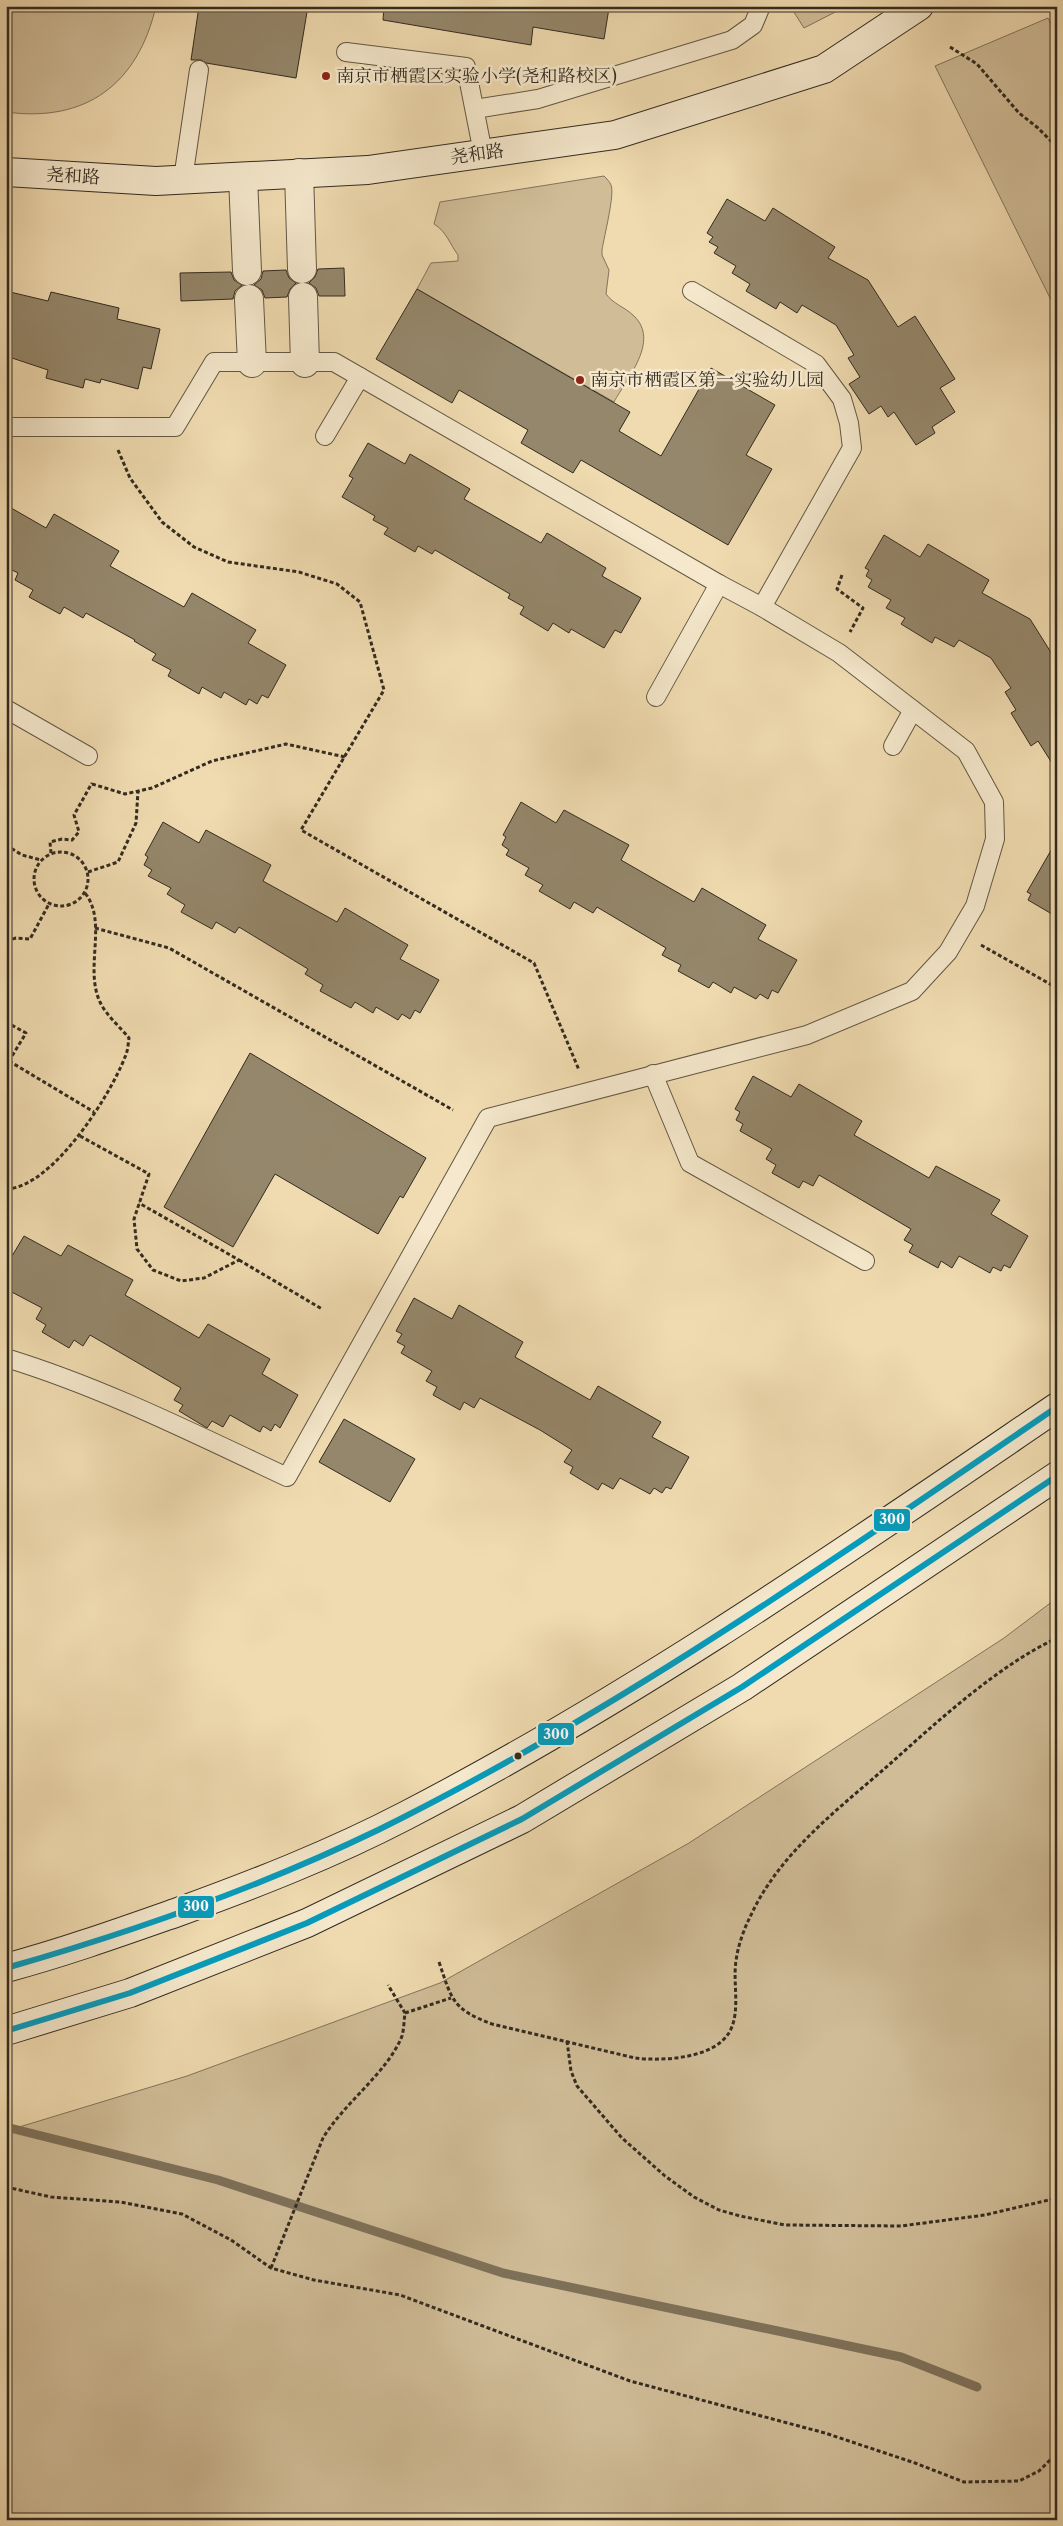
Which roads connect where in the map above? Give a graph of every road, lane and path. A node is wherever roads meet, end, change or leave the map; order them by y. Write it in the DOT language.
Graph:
graph roads {
  1 [pos="761,6"];
  2 [pos="919,6"];
  3 [pos="950,47"];
  4 [pos="346,52"];
  5 [pos="199,70"];
  6 [pos="474,109"];
  7 [pos="1057,147"];
  8 [pos="483,153"];
  9 [pos="6,172"];
  10 [pos="299,173"];
  11 [pos="243,176"];
  12 [pos="183,179"];
  13 [pos="302,269"];
  14 [pos="248,271"];
  15 [pos="692,291"];
  16 [pos="303,297"];
  17 [pos="249,299"];
  18 [pos="306,362"];
  19 [pos="252,363"];
  20 [pos="360,377"];
  21 [pos="6,427"];
  22 [pos="108,427"];
  23 [pos="326,436"];
  24 [pos="842,575"];
  25 [pos="719,584"];
  26 [pos="762,607"];
  27 [pos="839,653"];
  28 [pos="656,697"];
  29 [pos="6,709"];
  30 [pos="913,710"];
  31 [pos="893,746"];
  32 [pos="88,756"];
  33 [pos="345,757"];
  34 [pos="92,784"];
  35 [pos="138,791"];
  36 [pos="6,846"];
  37 [pos="50,853"];
  38 [pos="40,860"];
  39 [pos="88,872"];
  40 [pos="85,893"];
  41 [pos="49,904"];
  42 [pos="95,928"];
  43 [pos="959,933"];
  44 [pos="6,941"];
  45 [pos="1057,988"];
  46 [pos="6,1022"];
  47 [pos="9,1061"];
  48 [pos="6,1066"];
  49 [pos="653,1074"];
  50 [pos="588,1090"];
  51 [pos="453,1110"];
  52 [pos="94,1112"];
  53 [pos="80,1136"];
  54 [pos="6,1189"];
  55 [pos="139,1203"];
  56 [pos="238,1260"];
  57 [pos="865,1261"];
  58 [pos="322,1309"];
  59 [pos="6,1358"];
  60 [pos="1057,1407"];
  61 [pos="1057,1476"];
  62 [pos="1057,1638"];
  63 [pos="439,1962"];
  64 [pos="6,1968"];
  65 [pos="388,1985"];
  66 [pos="451,1998"];
  67 [pos="405,2013"];
  68 [pos="6,2031"];
  69 [pos="567,2042"];
  70 [pos="6,2187"];
  71 [pos="1057,2198"];
  72 [pos="271,2268"];
  73 [pos="1057,2453"];
  1 -- 6 [label="lane"];
  2 -- 8 [label="main road, 尧和路"];
  3 -- 7 [label="path"];
  4 -- 6 [label="lane"];
  5 -- 12 [label="lane"];
  6 -- 8 [label="lane"];
  8 -- 10 [label="main road, 尧和路"];
  9 -- 12 [label="main road, 尧和路"];
  10 -- 11 [label="main road, 尧和路"];
  10 -- 13 [label="main road"];
  11 -- 12 [label="main road, 尧和路"];
  11 -- 14 [label="main road"];
  15 -- 26 [label="lane"];
  16 -- 18 [label="main road"];
  17 -- 19 [label="main road"];
  18 -- 19 [label="lane"];
  18 -- 20 [label="lane"];
  19 -- 22 [label="lane"];
  20 -- 23 [label="lane"];
  20 -- 25 [label="lane"];
  21 -- 22 [label="lane"];
  22 -- 33 [label="path"];
  24 -- 27 [label="path"];
  25 -- 26 [label="lane"];
  25 -- 28 [label="lane"];
  26 -- 27 [label="lane"];
  27 -- 30 [label="lane"];
  29 -- 32 [label="lane"];
  30 -- 31 [label="lane"];
  30 -- 43 [label="lane"];
  32 -- 34 [label="path"];
  33 -- 35 [label="path"];
  33 -- 50 [label="path"];
  34 -- 35 [label="path"];
  34 -- 37 [label="path"];
  35 -- 39 [label="path"];
  36 -- 38 [label="path"];
  37 -- 38 [label="path"];
  37 -- 39 [label="path"];
  38 -- 41 [label="path"];
  39 -- 40 [label="path"];
  40 -- 41 [label="path"];
  40 -- 42 [label="path"];
  41 -- 44 [label="path"];
  42 -- 51 [label="path"];
  42 -- 52 [label="path"];
  43 -- 45 [label="path"];
  43 -- 49 [label="lane"];
  46 -- 47 [label="path"];
  47 -- 48 [label="path"];
  47 -- 52 [label="path"];
  49 -- 50 [label="lane"];
  49 -- 57 [label="lane"];
  50 -- 59 [label="lane"];
  52 -- 53 [label="path"];
  53 -- 54 [label="path"];
  53 -- 55 [label="path"];
  55 -- 56 [label="path"];
  55 -- 56 [label="path"];
  56 -- 58 [label="path"];
  60 -- 64 [label="main road"];
  61 -- 68 [label="main road"];
  62 -- 69 [label="path"];
  63 -- 66 [label="path"];
  65 -- 67 [label="path"];
  66 -- 67 [label="path"];
  66 -- 69 [label="path"];
  67 -- 72 [label="path"];
  69 -- 71 [label="path"];
  70 -- 72 [label="path"];
  72 -- 73 [label="path"];
}
